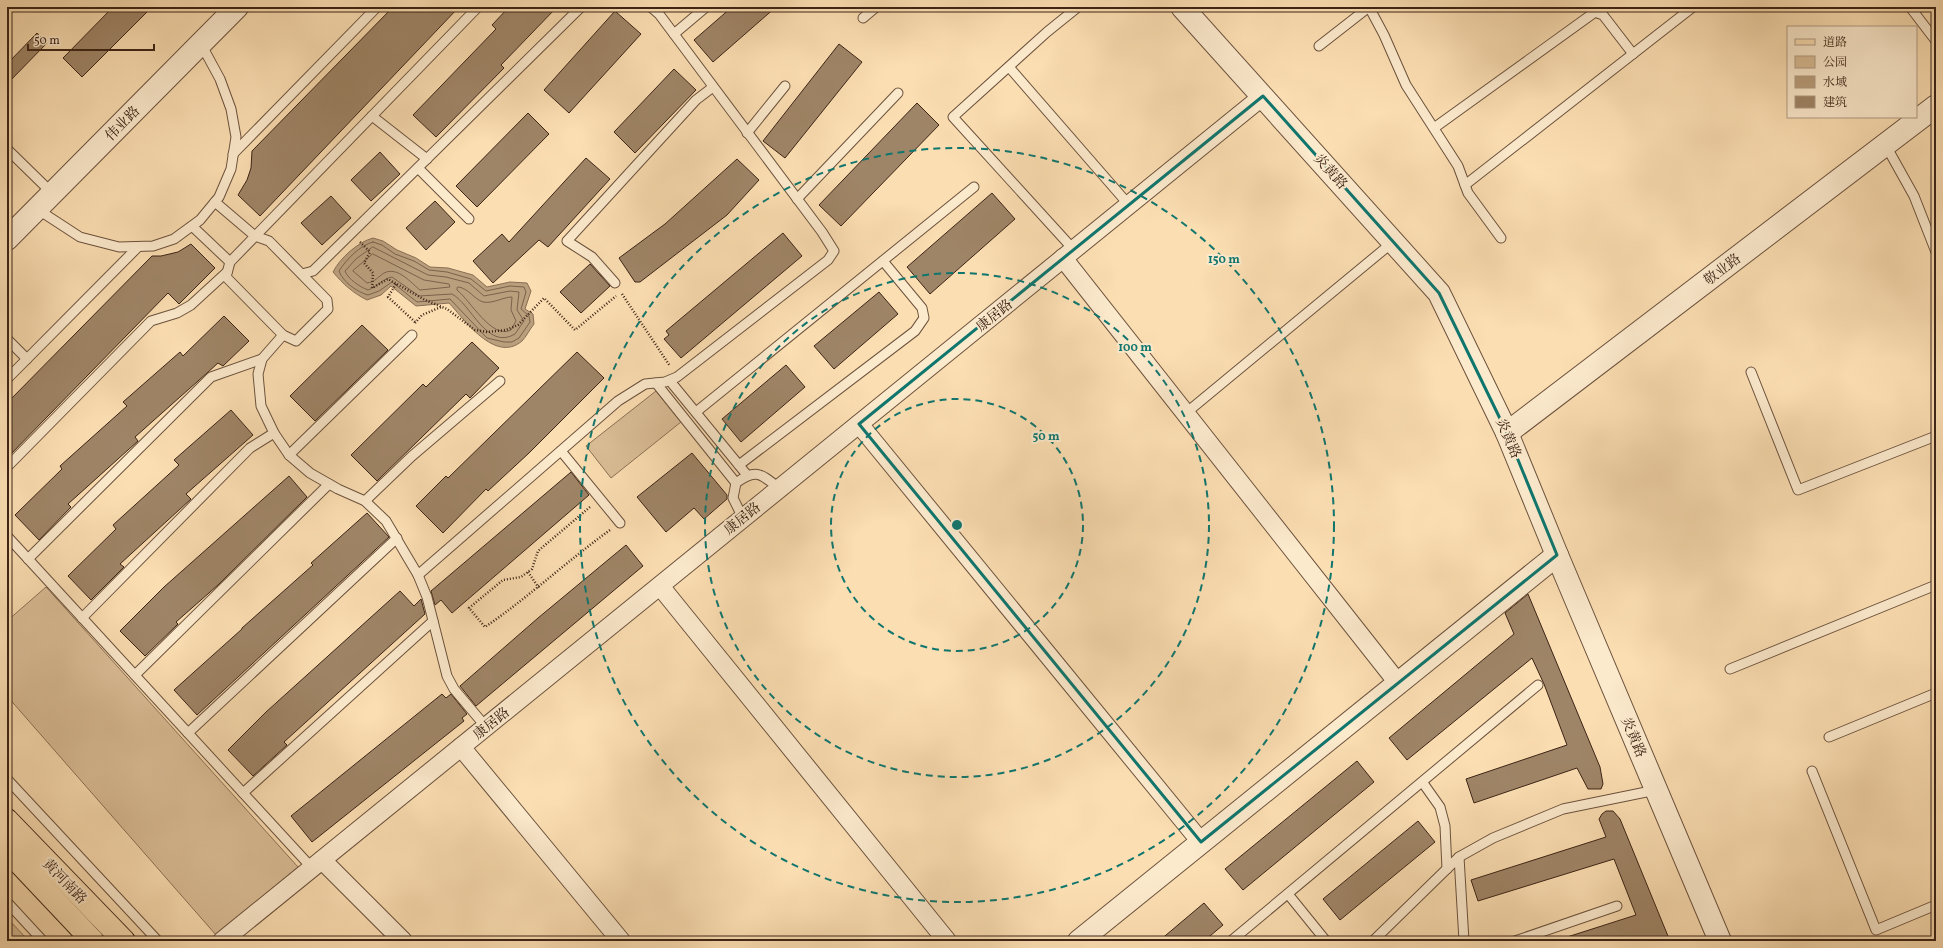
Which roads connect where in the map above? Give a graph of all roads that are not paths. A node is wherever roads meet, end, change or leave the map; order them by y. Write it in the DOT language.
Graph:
graph roads {
  1 [pos="237,7"];
  2 [pos="377,7"];
  3 [pos="478,7"];
  4 [pos="581,7"];
  5 [pos="651,7"];
  6 [pos="706,7"];
  7 [pos="876,7"];
  8 [pos="1078,7"];
  9 [pos="1182,7"];
  10 [pos="1369,7"];
  11 [pos="1693,7"];
  12 [pos="1910,7"];
  13 [pos="863,18"];
  14 [pos="674,34"];
  15 [pos="1936,41"];
  16 [pos="200,44"];
  17 [pos="1319,46"];
  18 [pos="1633,54"];
  19 [pos="1009,67"];
  20 [pos="785,86"];
  21 [pos="713,87"];
  22 [pos="898,93"];
  23 [pos="1263,96"];
  24 [pos="1936,106"];
  25 [pos="372,116"];
  26 [pos="1434,128"];
  27 [pos="747,133"];
  28 [pos="1885,144"];
  29 [pos="7,149"];
  30 [pos="234,154"];
  31 [pos="427,159"];
  32 [pos="418,168"];
  33 [pos="1465,185"];
  34 [pos="974,187"];
  35 [pos="52,193"];
  36 [pos="797,199"];
  37 [pos="215,202"];
  38 [pos="1129,205"];
  39 [pos="37,209"];
  40 [pos="469,219"];
  41 [pos="192,226"];
  42 [pos="255,236"];
  43 [pos="7,238"];
  44 [pos="1502,238"];
  45 [pos="1393,242"];
  46 [pos="138,246"];
  47 [pos="1936,252"];
  48 [pos="1069,254"];
  49 [pos="883,261"];
  50 [pos="230,262"];
  51 [pos="227,272"];
  52 [pos="302,274"];
  53 [pos="615,283"];
  54 [pos="283,335"];
  55 [pos="412,335"];
  56 [pos="7,339"];
  57 [pos="26,359"];
  58 [pos="262,359"];
  59 [pos="1751,372"];
  60 [pos="7,378"];
  61 [pos="674,379"];
  62 [pos="500,382"];
  63 [pos="656,383"];
  64 [pos="696,412"];
  65 [pos="1186,413"];
  66 [pos="859,424"];
  67 [pos="274,433"];
  68 [pos="1507,433"];
  69 [pos="1936,436"];
  70 [pos="560,451"];
  71 [pos="289,455"];
  72 [pos="739,465"];
  73 [pos="7,467"];
  74 [pos="747,475"];
  75 [pos="736,483"];
  76 [pos="329,484"];
  77 [pos="779,488"];
  78 [pos="365,501"];
  79 [pos="742,518"];
  80 [pos="620,523"];
  81 [pos="7,536"];
  82 [pos="397,538"];
  83 [pos="1556,555"];
  84 [pos="28,559"];
  85 [pos="418,575"];
  86 [pos="1936,585"];
  87 [pos="660,586"];
  88 [pos="82,618"];
  89 [pos="433,621"];
  90 [pos="1730,668"];
  91 [pos="135,675"];
  92 [pos="1398,683"];
  93 [pos="1538,685"];
  94 [pos="1936,693"];
  95 [pos="486,727"];
  96 [pos="188,733"];
  97 [pos="1829,737"];
  98 [pos="461,747"];
  99 [pos="1812,771"];
  100 [pos="7,779"];
  101 [pos="1423,783"];
  102 [pos="1656,790"];
  103 [pos="243,793"];
  104 [pos="7,820"];
  105 [pos="1201,842"];
  106 [pos="7,850"];
  107 [pos="1459,857"];
  108 [pos="317,864"];
  109 [pos="1447,868"];
  110 [pos="1288,894"];
  111 [pos="7,902"];
  112 [pos="1936,905"];
  113 [pos="1617,906"];
  114 [pos="43,941"];
  115 [pos="93,941"];
  116 [pos="124,941"];
  117 [pos="158,941"];
  118 [pos="222,941"];
  119 [pos="403,941"];
  120 [pos="621,941"];
  121 [pos="947,941"];
  122 [pos="1078,941"];
  123 [pos="1231,941"];
  124 [pos="1326,941"];
  125 [pos="1373,941"];
  126 [pos="1464,941"];
  127 [pos="1515,941"];
  128 [pos="1720,941"];
  1 -- 16 [label="street, 伟业路"];
  2 -- 30 [label="lane"];
  3 -- 25 [label="lane"];
  4 -- 31 [label="lane"];
  5 -- 14 [label="lane"];
  6 -- 14 [label="lane"];
  7 -- 13 [label="lane"];
  8 -- 19 [label="lane"];
  9 -- 23 [label="street, 炎黄路"];
  10 -- 17 [label="lane"];
  10 -- 26 [label="lane"];
  11 -- 18 [label="lane"];
  12 -- 15 [label="lane"];
  14 -- 21 [label="lane"];
  16 -- 30 [label="lane"];
  16 -- 35 [label="street, 伟业路"];
  18 -- 26 [label="lane"];
  18 -- 33 [label="lane"];
  19 -- 38 [label="lane"];
  19 -- 48 [label="lane"];
  20 -- 27 [label="lane"];
  21 -- 27 [label="lane"];
  21 -- 53 [label="lane"];
  22 -- 36 [label="lane"];
  23 -- 38 [label="street, 康居路"];
  23 -- 45 [label="street, 炎黄路"];
  24 -- 28 [label="street, 敬业路"];
  25 -- 31 [label="lane"];
  25 -- 42 [label="lane"];
  26 -- 33 [label="lane"];
  27 -- 36 [label="lane"];
  28 -- 47 [label="lane"];
  28 -- 68 [label="street, 敬业路"];
  29 -- 35 [label="lane"];
  30 -- 37 [label="lane"];
  31 -- 32 [label="lane"];
  32 -- 40 [label="lane"];
  32 -- 52 [label="lane"];
  33 -- 44 [label="lane"];
  34 -- 49 [label="lane"];
  35 -- 39 [label="street, 伟业路"];
  36 -- 61 [label="lane"];
  37 -- 41 [label="lane"];
  37 -- 42 [label="lane"];
  38 -- 48 [label="street, 康居路"];
  39 -- 43 [label="street, 伟业路"];
  39 -- 46 [label="lane"];
  41 -- 46 [label="lane"];
  41 -- 50 [label="lane"];
  42 -- 50 [label="lane"];
  42 -- 52 [label="lane"];
  45 -- 65 [label="lane"];
  45 -- 68 [label="street, 炎黄路"];
  46 -- 57 [label="lane"];
  48 -- 65 [label="street"];
  48 -- 66 [label="street, 康居路"];
  49 -- 64 [label="lane"];
  49 -- 72 [label="lane"];
  50 -- 51 [label="lane"];
  51 -- 54 [label="lane"];
  51 -- 73 [label="lane"];
  52 -- 54 [label="lane"];
  54 -- 58 [label="lane"];
  55 -- 71 [label="lane"];
  56 -- 57 [label="lane"];
  57 -- 60 [label="lane"];
  58 -- 67 [label="lane"];
  58 -- 84 [label="lane"];
  59 -- 69 [label="lane"];
  61 -- 63 [label="lane"];
  61 -- 64 [label="lane"];
  62 -- 78 [label="lane"];
  63 -- 70 [label="lane"];
  63 -- 75 [label="lane"];
  64 -- 72 [label="lane"];
  65 -- 92 [label="street"];
  66 -- 77 [label="street, 康居路"];
  66 -- 105 [label="street"];
  67 -- 71 [label="lane"];
  67 -- 88 [label="lane"];
  68 -- 83 [label="street, 炎黄路"];
  70 -- 80 [label="lane"];
  70 -- 85 [label="lane"];
  71 -- 76 [label="lane"];
  72 -- 74 [label="lane"];
  74 -- 75 [label="lane"];
  74 -- 77 [label="lane"];
  75 -- 79 [label="lane"];
  76 -- 78 [label="lane"];
  76 -- 91 [label="lane"];
  77 -- 79 [label="street, 康居路"];
  78 -- 82 [label="lane"];
  79 -- 87 [label="street, 康居路"];
  81 -- 84 [label="lane"];
  82 -- 85 [label="lane"];
  82 -- 96 [label="lane"];
  83 -- 92 [label="street"];
  83 -- 102 [label="street, 炎黄路"];
  84 -- 88 [label="lane"];
  85 -- 89 [label="lane"];
  86 -- 90 [label="lane"];
  87 -- 95 [label="street, 康居路"];
  87 -- 121 [label="street"];
  88 -- 91 [label="lane"];
  89 -- 95 [label="lane"];
  89 -- 103 [label="lane"];
  91 -- 96 [label="lane"];
  92 -- 105 [label="street"];
  93 -- 101 [label="lane"];
  94 -- 97 [label="lane"];
  95 -- 98 [label="street, 康居路"];
  96 -- 103 [label="lane"];
  98 -- 108 [label="street, 康居路"];
  98 -- 120 [label="street"];
  99 -- 112 [label="lane"];
  100 -- 117 [label="lane"];
  101 -- 109 [label="lane"];
  101 -- 110 [label="lane"];
  102 -- 107 [label="lane"];
  102 -- 128 [label="street, 炎黄路"];
  103 -- 108 [label="lane"];
  104 -- 116 [label="main road, 黄河南路"];
  105 -- 122 [label="street"];
  106 -- 115 [label="main road, 黄河南路"];
  107 -- 109 [label="lane"];
  107 -- 126 [label="lane"];
  108 -- 118 [label="street, 康居路"];
  108 -- 119 [label="street"];
  109 -- 125 [label="lane"];
  110 -- 123 [label="lane"];
  110 -- 124 [label="lane"];
  111 -- 114 [label="lane"];
  113 -- 127 [label="lane"];
}
